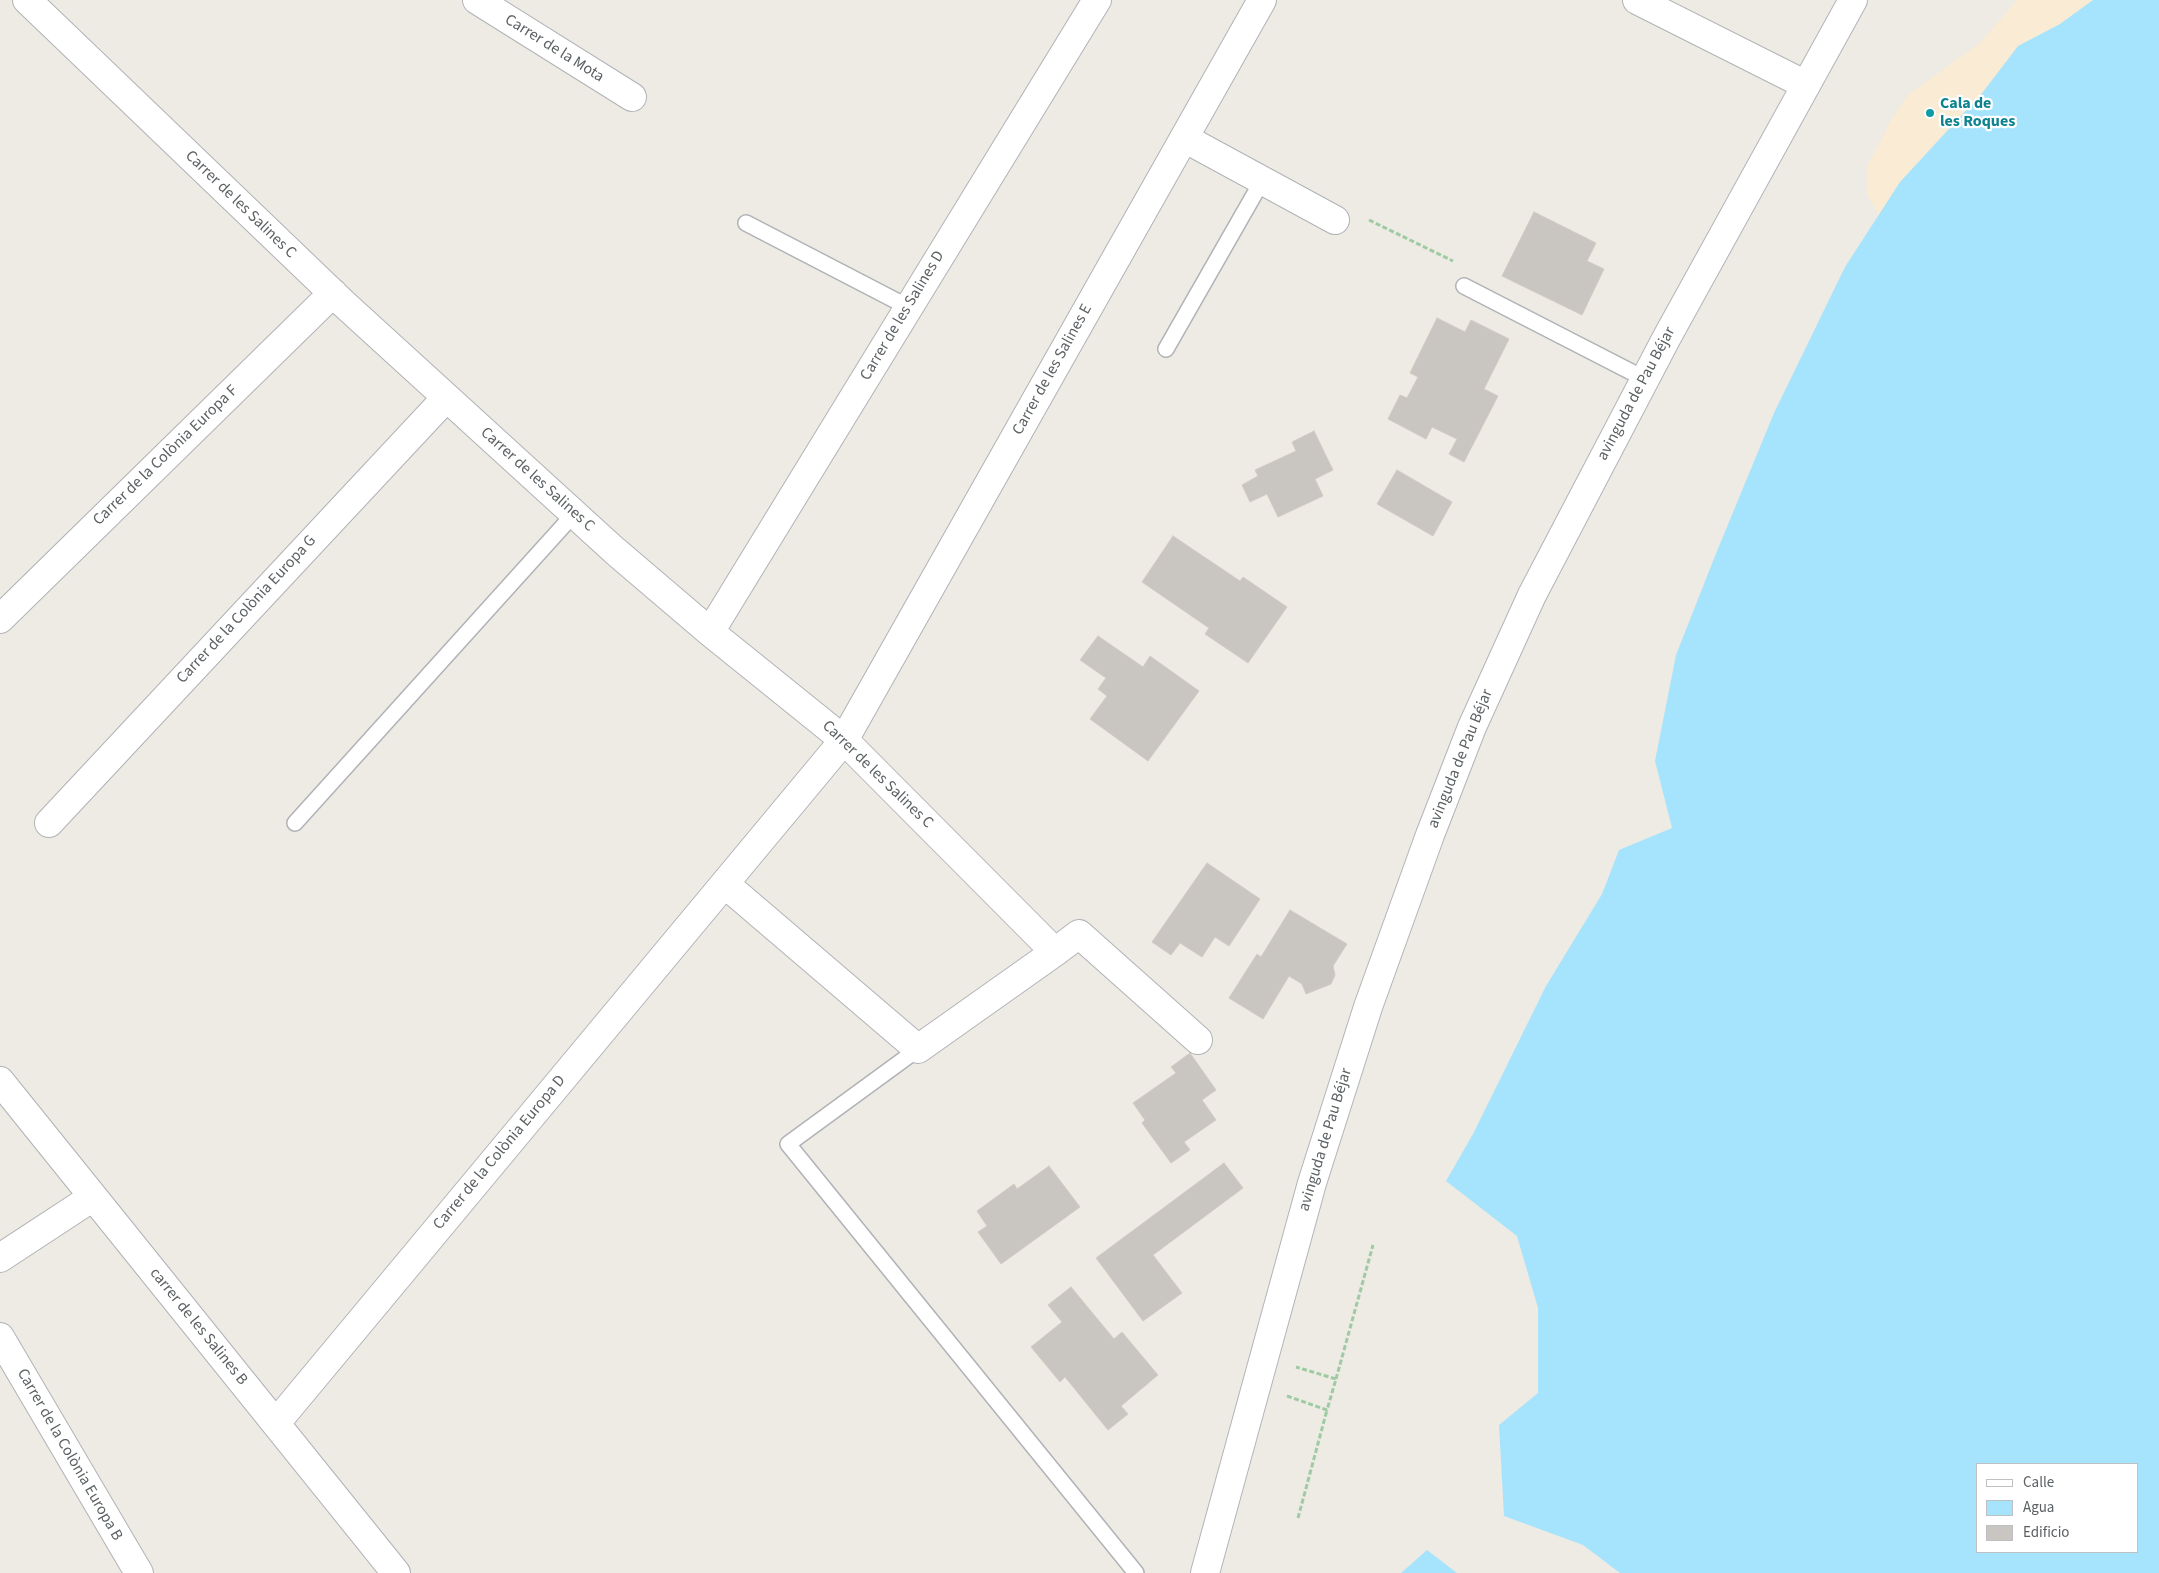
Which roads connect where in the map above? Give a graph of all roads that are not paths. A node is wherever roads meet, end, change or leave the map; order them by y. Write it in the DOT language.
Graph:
graph roads {
  1 [pos="27,0"];
  2 [pos="477,0"];
  3 [pos="1097,0"];
  4 [pos="1262,0"];
  5 [pos="1637,0"];
  6 [pos="1853,0"];
  7 [pos="1806,85"];
  8 [pos="632,98"];
  9 [pos="1184,138"];
  10 [pos="1262,181"];
  11 [pos="1335,220"];
  12 [pos="746,223"];
  13 [pos="1464,286"];
  14 [pos="333,293"];
  15 [pos="908,307"];
  16 [pos="1166,349"];
  17 [pos="1645,380"];
  18 [pos="446,398"];
  19 [pos="574,514"];
  20 [pos="0,620"];
  21 [pos="710,632"];
  22 [pos="844,740"];
  23 [pos="49,823"];
  24 [pos="295,823"];
  25 [pos="725,884"];
  26 [pos="1055,952"];
  27 [pos="1198,1040"];
  28 [pos="918,1049"];
  29 [pos="0,1081"];
  30 [pos="93,1197"];
  31 [pos="0,1258"];
  32 [pos="0,1337"];
  33 [pos="276,1423"];
  34 [pos="139,1573"];
  35 [pos="396,1573"];
  36 [pos="1136,1573"];
  37 [pos="1205,1573"];
  1 -- 14 [label="street, Carrer de les Salines C"];
  2 -- 8 [label="street, Carrer de la Mota"];
  3 -- 15 [label="street, Carrer de les Salines D"];
  4 -- 9 [label="street, Carrer de les Salines E"];
  5 -- 7 [label="street"];
  6 -- 7 [label="street, avinguda de Pau Béjar"];
  7 -- 17 [label="street, avinguda de Pau Béjar"];
  9 -- 10 [label="street"];
  9 -- 22 [label="street, Carrer de les Salines E"];
  10 -- 11 [label="street"];
  10 -- 16 [label="lane"];
  12 -- 15 [label="lane"];
  13 -- 17 [label="lane"];
  14 -- 18 [label="street, Carrer de les Salines C"];
  14 -- 20 [label="street, Carrer de la Colònia Europa F"];
  15 -- 21 [label="street, Carrer de les Salines D"];
  17 -- 37 [label="street, avinguda de Pau Béjar"];
  18 -- 19 [label="street, Carrer de les Salines C"];
  18 -- 23 [label="street, Carrer de la Colònia Europa G"];
  19 -- 21 [label="street, Carrer de les Salines C"];
  19 -- 24 [label="lane"];
  21 -- 22 [label="street, Carrer de les Salines C"];
  22 -- 25 [label="street, Carrer de la Colònia Europa D"];
  22 -- 26 [label="street, Carrer de les Salines C"];
  25 -- 28 [label="street"];
  25 -- 33 [label="street, Carrer de la Colònia Europa D"];
  26 -- 27 [label="street"];
  26 -- 28 [label="street"];
  28 -- 36 [label="lane"];
  29 -- 30 [label="street, carrer de les Salines B"];
  30 -- 31 [label="street"];
  30 -- 33 [label="street, carrer de les Salines B"];
  32 -- 34 [label="street, Carrer de la Colònia Europa B"];
  33 -- 35 [label="street, carrer de les Salines B"];
}
